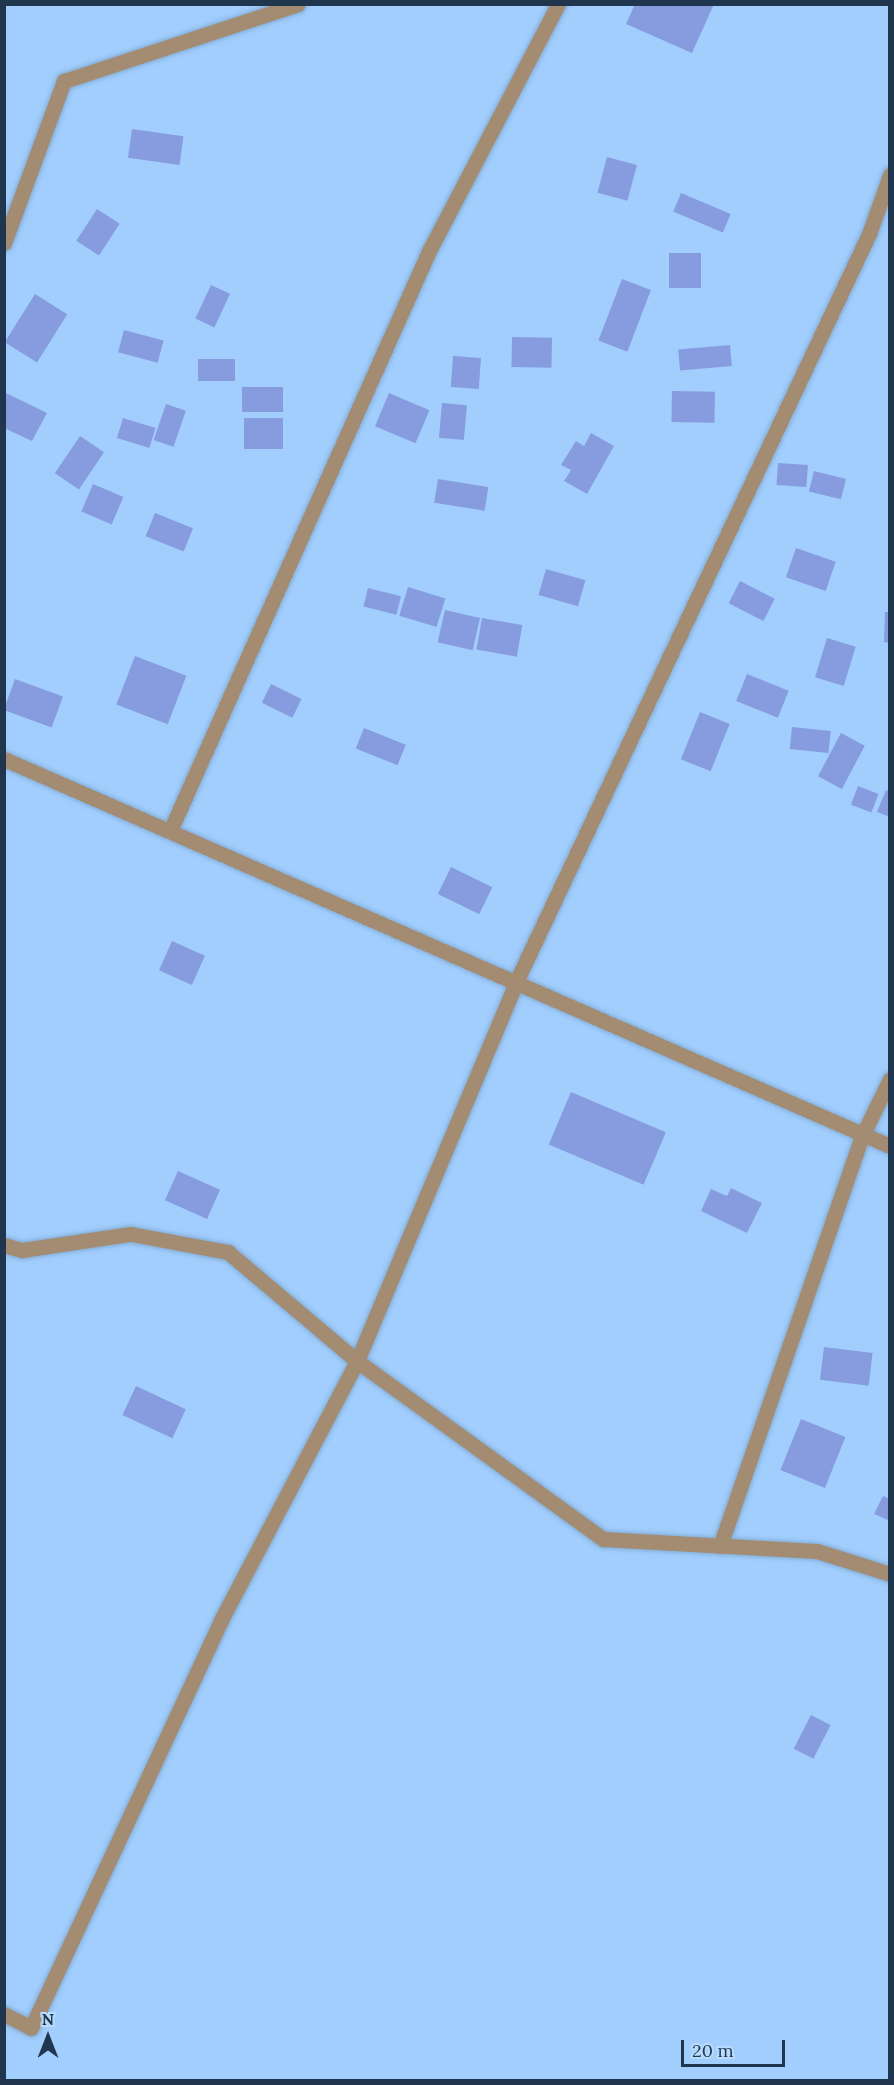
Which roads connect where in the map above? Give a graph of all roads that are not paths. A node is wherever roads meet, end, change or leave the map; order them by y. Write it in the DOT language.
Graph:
graph roads {
  1 [pos="298,4"];
  2 [pos="558,4"];
  3 [pos="890,175"];
  4 [pos="4,243"];
  5 [pos="4,759"];
  6 [pos="170,831"];
  7 [pos="516,982"];
  8 [pos="890,1079"];
  9 [pos="863,1134"];
  10 [pos="890,1146"];
  11 [pos="4,1245"];
  12 [pos="357,1361"];
  13 [pos="720,1545"];
  14 [pos="890,1574"];
  15 [pos="4,2014"];
  1 -- 4 [label="street"];
  2 -- 6 [label="street"];
  3 -- 7 [label="street"];
  5 -- 6 [label="street"];
  6 -- 7 [label="street"];
  7 -- 9 [label="street"];
  7 -- 12 [label="street"];
  8 -- 9 [label="street"];
  9 -- 10 [label="street"];
  9 -- 13 [label="street"];
  11 -- 12 [label="street"];
  12 -- 13 [label="street"];
  12 -- 15 [label="street"];
  13 -- 14 [label="street"];
}
